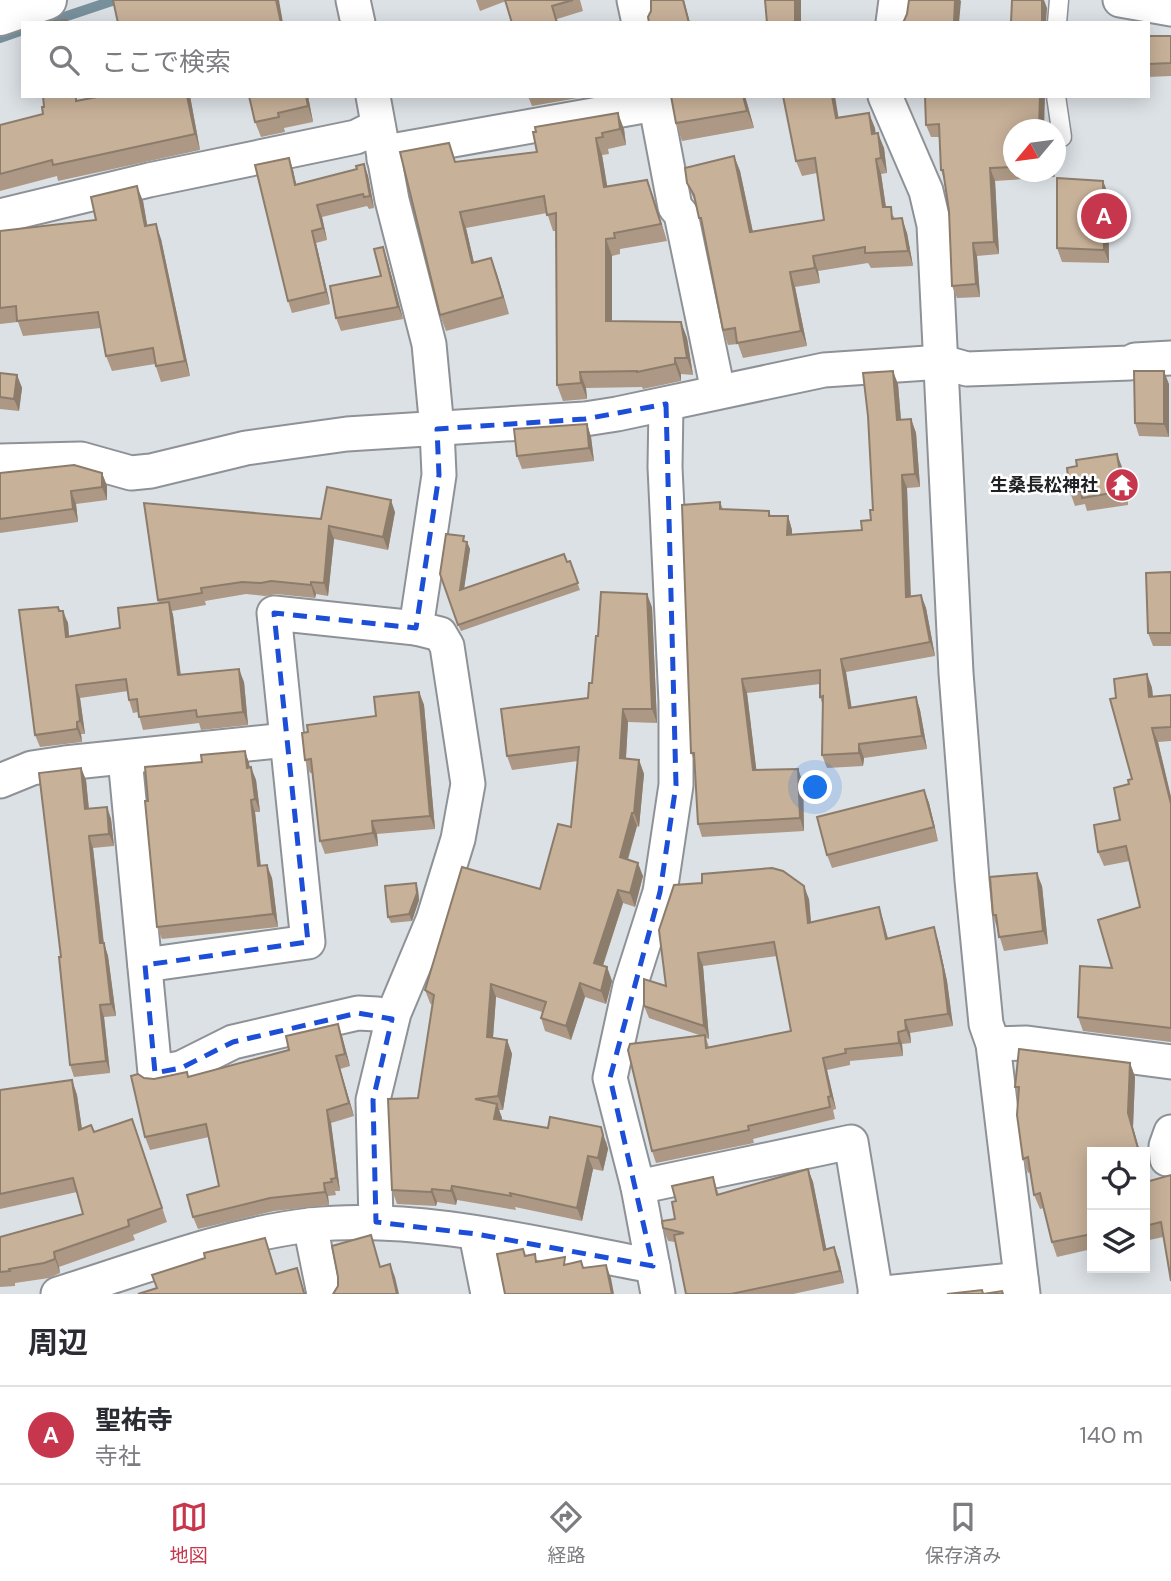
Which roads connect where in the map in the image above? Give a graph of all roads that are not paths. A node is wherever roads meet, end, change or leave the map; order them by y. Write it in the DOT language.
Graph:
graph roads {
  1 [pos="47,0"];
  2 [pos="353,0"];
  3 [pos="634,0"];
  4 [pos="896,0"];
  5 [pos="1059,0"];
  6 [pos="1120,0"];
  7 [pos="1171,9"];
  8 [pos="0,16"];
  9 [pos="358,21"];
  10 [pos="639,21"];
  11 [pos="893,21"];
  12 [pos="1057,21"];
  13 [pos="886,98"];
  14 [pos="1056,98"];
  15 [pos="659,99"];
  16 [pos="375,111"];
  17 [pos="1059,119"];
  18 [pos="384,159"];
  19 [pos="0,216"];
  20 [pos="1171,358"];
  21 [pos="942,362"];
  22 [pos="719,391"];
  23 [pos="666,404"];
  24 [pos="437,429"];
  25 [pos="0,461"];
  26 [pos="416,628"];
  27 [pos="287,740"];
  28 [pos="125,758"];
  29 [pos="0,781"];
  30 [pos="145,965"];
  31 [pos="392,1019"];
  32 [pos="993,1044"];
  33 [pos="1171,1062"];
  34 [pos="638,1187"];
  35 [pos="376,1222"];
  36 [pos="310,1225"];
  37 [pos="476,1234"];
  38 [pos="656,1280"];
  39 [pos="1022,1286"];
  40 [pos="58,1294"];
  41 [pos="324,1294"];
  42 [pos="488,1294"];
  43 [pos="875,1294"];
  1 -- 8 [label="main road"];
  2 -- 9 [label="street"];
  3 -- 10 [label="street"];
  4 -- 11 [label="street"];
  5 -- 12 [label="lane"];
  6 -- 7 [label="street"];
  13 -- 21 [label="street"];
  14 -- 17 [label="lane"];
  15 -- 18 [label="street"];
  15 -- 22 [label="street"];
  16 -- 18 [label="street"];
  16 -- 19 [label="street"];
  18 -- 24 [label="street"];
  20 -- 21 [label="street"];
  21 -- 22 [label="street"];
  21 -- 32 [label="street"];
  22 -- 23 [label="street"];
  23 -- 24 [label="street"];
  23 -- 34 [label="street"];
  24 -- 25 [label="street"];
  24 -- 26 [label="street"];
  26 -- 27 [label="street"];
  26 -- 31 [label="street"];
  27 -- 28 [label="street"];
  27 -- 30 [label="street"];
  28 -- 29 [label="street"];
  28 -- 30 [label="street"];
  30 -- 31 [label="street"];
  31 -- 35 [label="street"];
  32 -- 33 [label="street"];
  32 -- 39 [label="street"];
  34 -- 38 [label="street"];
  34 -- 43 [label="street"];
  35 -- 36 [label="street"];
  35 -- 37 [label="street"];
  36 -- 40 [label="street"];
  36 -- 41 [label="street"];
  37 -- 38 [label="street"];
  37 -- 42 [label="street"];
  39 -- 43 [label="street"];
}
